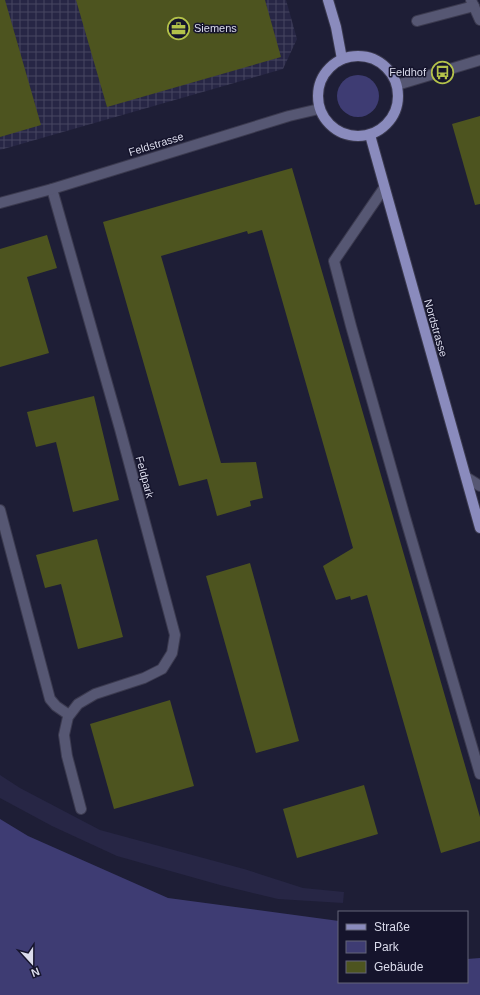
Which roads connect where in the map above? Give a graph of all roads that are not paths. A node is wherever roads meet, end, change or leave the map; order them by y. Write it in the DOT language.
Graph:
graph roads {
  1 [pos="328,0"];
  2 [pos="472,3"];
  3 [pos="480,20"];
  4 [pos="417,21"];
  5 [pos="342,59"];
  6 [pos="480,60"];
  7 [pos="397,85"];
  8 [pos="319,109"];
  9 [pos="370,135"];
  10 [pos="384,188"];
  11 [pos="52,189"];
  12 [pos="0,203"];
  13 [pos="466,477"];
  14 [pos="480,486"];
  15 [pos="0,510"];
  16 [pos="480,528"];
  17 [pos="70,715"];
  18 [pos="480,774"];
  19 [pos="81,808"];
  1 -- 5 [label="main road"];
  2 -- 3 [label="street"];
  2 -- 4 [label="street"];
  5 -- 7 [label="main road"];
  5 -- 8 [label="main road"];
  6 -- 7 [label="street"];
  7 -- 9 [label="main road"];
  8 -- 9 [label="main road"];
  8 -- 11 [label="street, Feldstrasse"];
  9 -- 10 [label="main road, Nordstrasse"];
  10 -- 13 [label="main road, Nordstrasse"];
  10 -- 18 [label="street"];
  11 -- 12 [label="street, Feldstrasse"];
  11 -- 17 [label="street, Feldpark"];
  13 -- 14 [label="street"];
  13 -- 16 [label="main road, Nordstrasse"];
  15 -- 17 [label="street"];
  17 -- 19 [label="street, Feldpark"];
}
